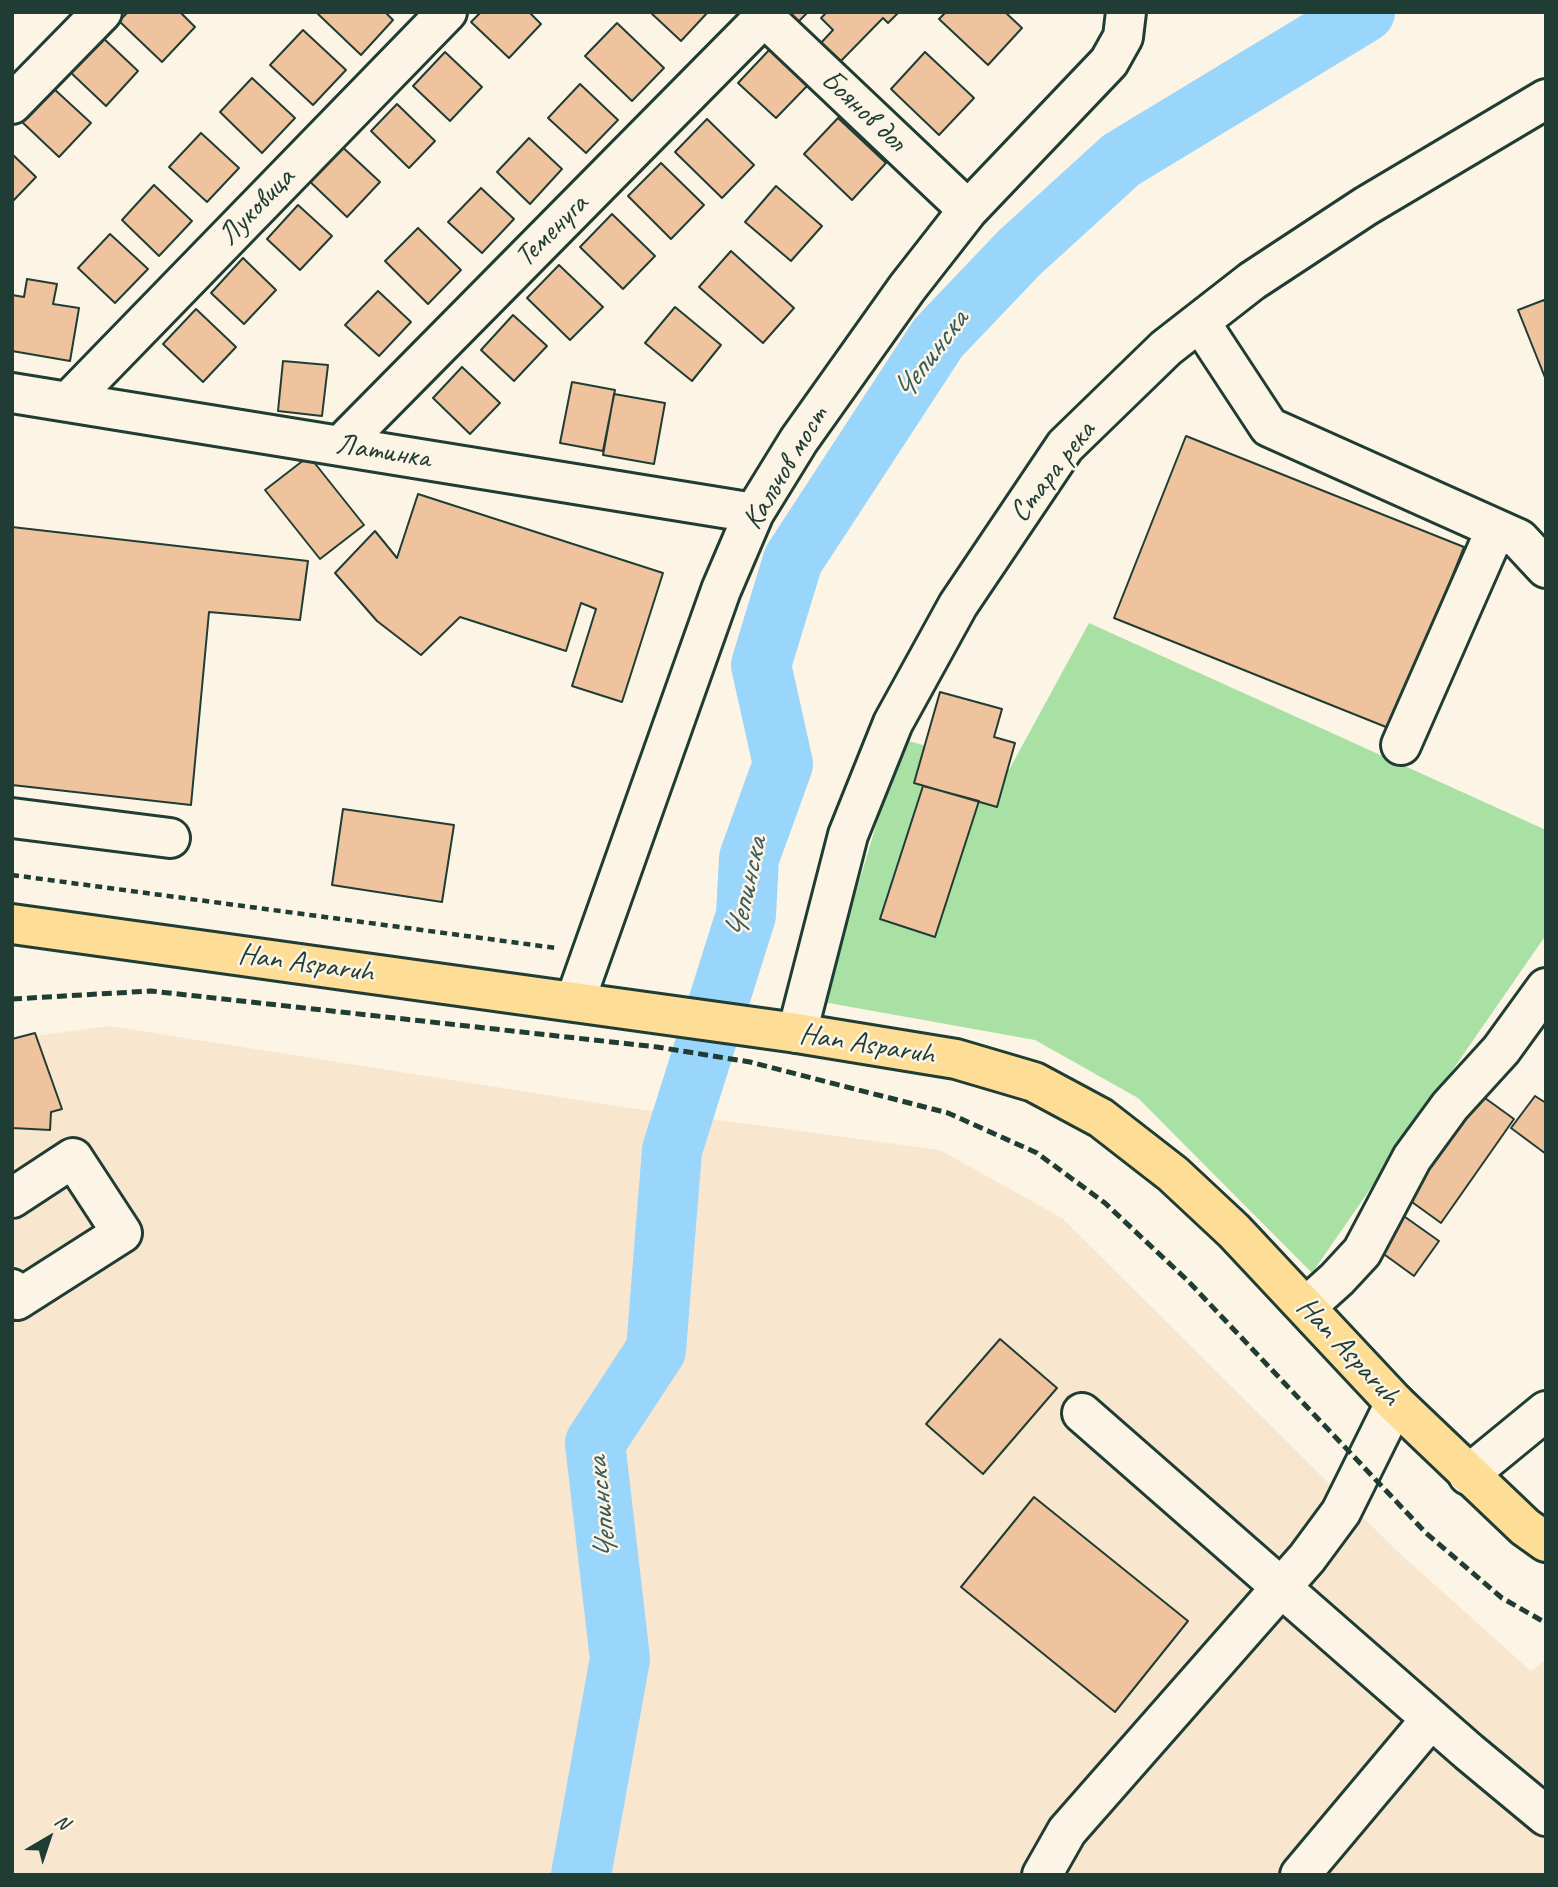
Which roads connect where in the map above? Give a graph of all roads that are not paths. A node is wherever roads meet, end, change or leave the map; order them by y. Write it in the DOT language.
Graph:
graph roads {
  1 [pos="102,12"];
  2 [pos="447,12"];
  3 [pos="1126,12"];
  4 [pos="762,15"];
  5 [pos="1546,99"];
  6 [pos="12,104"];
  7 [pos="968,210"];
  8 [pos="1200,322"];
  9 [pos="12,393"];
  10 [pos="68,402"];
  11 [pos="341,445"];
  12 [pos="754,513"];
  13 [pos="1496,529"];
  14 [pos="1546,568"];
  15 [pos="1401,745"];
  16 [pos="12,818"];
  17 [pos="170,838"];
  18 [pos="12,924"];
  19 [pos="1546,988"];
  20 [pos="575,1001"];
  21 [pos="797,1033"];
  22 [pos="12,1198"];
  23 [pos="14,1298"];
  24 [pos="1306,1307"];
  25 [pos="1395,1403"];
  26 [pos="1546,1411"];
  27 [pos="1082,1413"];
  28 [pos="1468,1475"];
  29 [pos="1546,1542"];
  30 [pos="1282,1587"];
  31 [pos="1431,1718"];
  32 [pos="1546,1816"];
  33 [pos="1042,1875"];
  34 [pos="1300,1875"];
  1 -- 6 [label="street"];
  2 -- 10 [label="street, Луковица"];
  3 -- 7 [label="street, Калъчов мост"];
  4 -- 7 [label="street, Боянов дол"];
  4 -- 11 [label="street, Теменуга"];
  5 -- 8 [label="street, Стара река"];
  7 -- 12 [label="street, Калъчов мост"];
  8 -- 13 [label="street"];
  8 -- 21 [label="street, Стара река"];
  9 -- 10 [label="street, Латинка"];
  10 -- 11 [label="street, Латинка"];
  11 -- 12 [label="street, Латинка"];
  12 -- 20 [label="street, Калъчов мост"];
  13 -- 14 [label="street"];
  13 -- 15 [label="street"];
  16 -- 17 [label="street"];
  18 -- 20 [label="main road, Han Asparuh"];
  19 -- 24 [label="street"];
  20 -- 21 [label="main road, Han Asparuh"];
  21 -- 24 [label="main road, Han Asparuh"];
  22 -- 23 [label="street"];
  24 -- 25 [label="main road, Han Asparuh"];
  25 -- 28 [label="main road, Han Asparuh"];
  25 -- 30 [label="street"];
  26 -- 28 [label="street"];
  27 -- 30 [label="street"];
  28 -- 29 [label="main road, Han Asparuh"];
  30 -- 31 [label="street"];
  30 -- 33 [label="street"];
  31 -- 32 [label="street"];
  31 -- 34 [label="street"];
}
